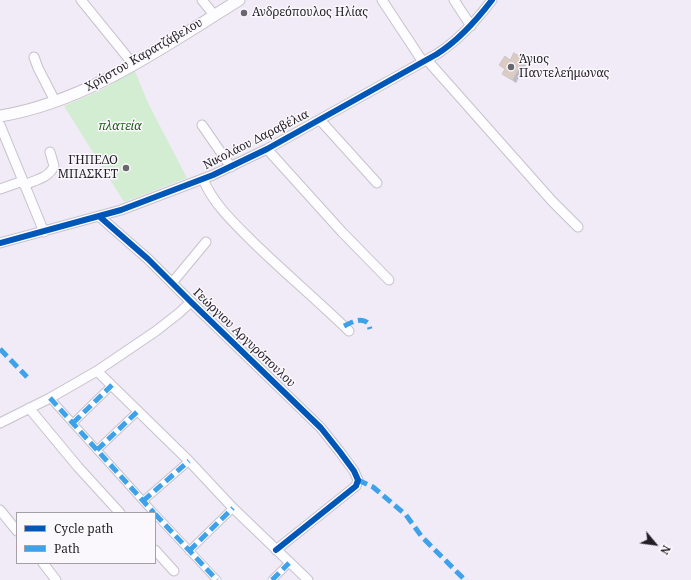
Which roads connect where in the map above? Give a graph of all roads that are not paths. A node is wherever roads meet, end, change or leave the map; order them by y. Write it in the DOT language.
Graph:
graph roads {
  1 [pos="81,0"];
  2 [pos="202,0"];
  3 [pos="239,0"];
  4 [pos="382,0"];
  5 [pos="454,0"];
  6 [pos="492,0"];
  7 [pos="214,15"];
  8 [pos="471,26"];
  9 [pos="34,57"];
  10 [pos="425,61"];
  11 [pos="133,64"];
  12 [pos="55,102"];
  13 [pos="0,116"];
  14 [pos="320,120"];
  15 [pos="0,125"];
  16 [pos="202,125"];
  17 [pos="267,149"];
  18 [pos="50,152"];
  19 [pos="231,167"];
  20 [pos="203,179"];
  21 [pos="23,183"];
  22 [pos="377,183"];
  23 [pos="0,189"];
  24 [pos="100,217"];
  25 [pos="578,227"];
  26 [pos="44,232"];
  27 [pos="206,242"];
  28 [pos="0,243"];
  29 [pos="389,280"];
  30 [pos="172,283"];
  31 [pos="191,302"];
  32 [pos="349,331"];
  33 [pos="97,371"];
  34 [pos="112,385"];
  35 [pos="50,398"];
  36 [pos="29,408"];
  37 [pos="138,411"];
  38 [pos="0,423"];
  39 [pos="73,423"];
  40 [pos="97,450"];
  41 [pos="189,461"];
  42 [pos="143,501"];
  43 [pos="233,508"];
  44 [pos="0,510"];
  45 [pos="119,512"];
  46 [pos="153,512"];
  47 [pos="156,515"];
  48 [pos="16,530"];
  49 [pos="276,550"];
  50 [pos="156,551"];
  51 [pos="189,551"];
  52 [pos="289,563"];
  53 [pos="44,564"];
  54 [pos="174,571"];
  55 [pos="56,580"];
  56 [pos="217,580"];
  57 [pos="272,580"];
  58 [pos="308,580"];
  1 -- 11 [label="street"];
  2 -- 7 [label="street"];
  3 -- 7 [label="street, Χρήστου Καρατζάβελου"];
  4 -- 10 [label="street"];
  5 -- 8 [label="street"];
  6 -- 8 [label="street, Νικολάου Δαραβέλια"];
  7 -- 11 [label="street, Χρήστου Καρατζάβελου"];
  8 -- 10 [label="street, Νικολάου Δαραβέλια"];
  9 -- 12 [label="street"];
  10 -- 14 [label="street, Νικολάου Δαραβέλια"];
  10 -- 25 [label="street"];
  11 -- 12 [label="street, Χρήστου Καρατζάβελου"];
  12 -- 13 [label="street, Χρήστου Καρατζάβελου"];
  14 -- 17 [label="street, Νικολάου Δαραβέλια"];
  14 -- 22 [label="street"];
  15 -- 21 [label="street"];
  16 -- 19 [label="street"];
  17 -- 19 [label="street, Νικολάου Δαραβέλια"];
  17 -- 29 [label="street"];
  18 -- 21 [label="street"];
  19 -- 20 [label="street, Νικολάου Δαραβέλια"];
  20 -- 24 [label="street, Νικολάου Δαραβέλια"];
  20 -- 32 [label="street"];
  21 -- 23 [label="street"];
  21 -- 26 [label="street"];
  24 -- 26 [label="street, Νικολάου Δαραβέλια"];
  24 -- 30 [label="street, Γεώργιου Αργυρόπουλου"];
  26 -- 28 [label="street, Νικολάου Δαραβέλια"];
  27 -- 30 [label="street"];
  30 -- 31 [label="street, Γεώργιου Αργυρόπουλου"];
  31 -- 33 [label="street"];
  31 -- 49 [label="street, Γεώργιου Αργυρόπουλου"];
  33 -- 34 [label="street"];
  33 -- 35 [label="street"];
  34 -- 37 [label="street"];
  34 -- 39 [label="street"];
  35 -- 36 [label="street"];
  35 -- 39 [label="street"];
  36 -- 38 [label="street"];
  36 -- 45 [label="street"];
  37 -- 40 [label="street"];
  37 -- 41 [label="street"];
  39 -- 40 [label="street"];
  40 -- 42 [label="street"];
  41 -- 42 [label="street"];
  41 -- 43 [label="street"];
  42 -- 46 [label="street"];
  43 -- 49 [label="street"];
  43 -- 51 [label="street"];
  44 -- 48 [label="street"];
  47 -- 51 [label="street"];
  49 -- 52 [label="street"];
  50 -- 54 [label="street"];
  51 -- 56 [label="street"];
  52 -- 57 [label="street"];
  52 -- 58 [label="street"];
  53 -- 55 [label="street"];
}
